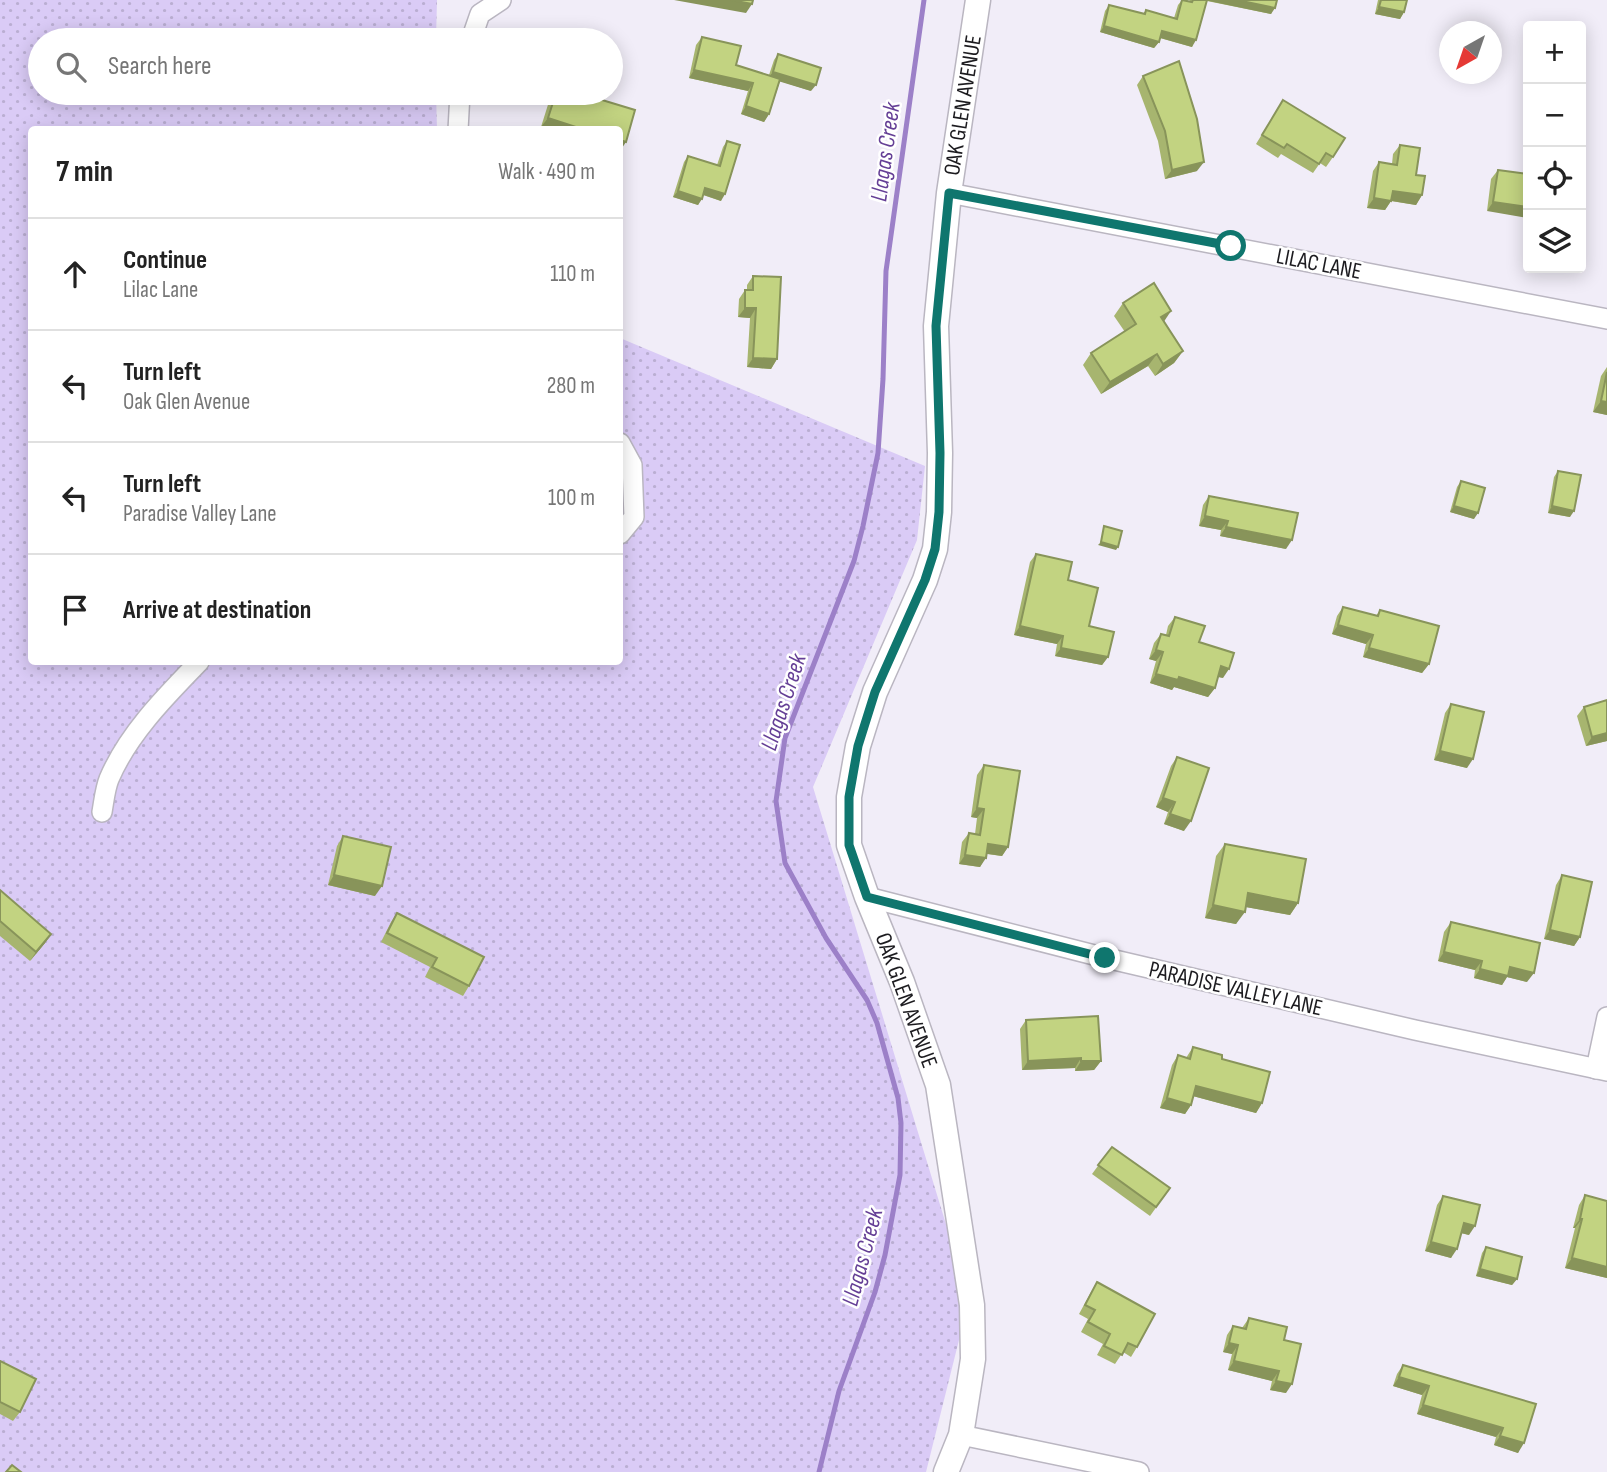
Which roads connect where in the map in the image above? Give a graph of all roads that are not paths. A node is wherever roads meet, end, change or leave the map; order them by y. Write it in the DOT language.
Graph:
graph roads {
  1 [pos="501,0"];
  2 [pos="978,0"];
  3 [pos="475,28"];
  4 [pos="459,105"];
  5 [pos="458,126"];
  6 [pos="949,193"];
  7 [pos="1607,319"];
  8 [pos="623,448"];
  9 [pos="623,530"];
  10 [pos="197,665"];
  11 [pos="102,812"];
  12 [pos="867,897"];
  13 [pos="1607,1017"];
  14 [pos="1602,1070"];
  15 [pos="961,1435"];
  16 [pos="946,1472"];
  17 [pos="1139,1472"];
  1 -- 3 [label="street"];
  2 -- 6 [label="street, OAK GLEN AVENUE"];
  4 -- 5 [label="street"];
  6 -- 7 [label="street, LILAC LANE"];
  6 -- 12 [label="street, OAK GLEN AVENUE"];
  8 -- 9 [label="street"];
  10 -- 11 [label="street"];
  12 -- 14 [label="street, PARADISE VALLEY LANE"];
  12 -- 15 [label="street, OAK GLEN AVENUE"];
  13 -- 14 [label="street"];
  15 -- 16 [label="street, OAK GLEN AVENUE"];
  15 -- 17 [label="street"];
}
